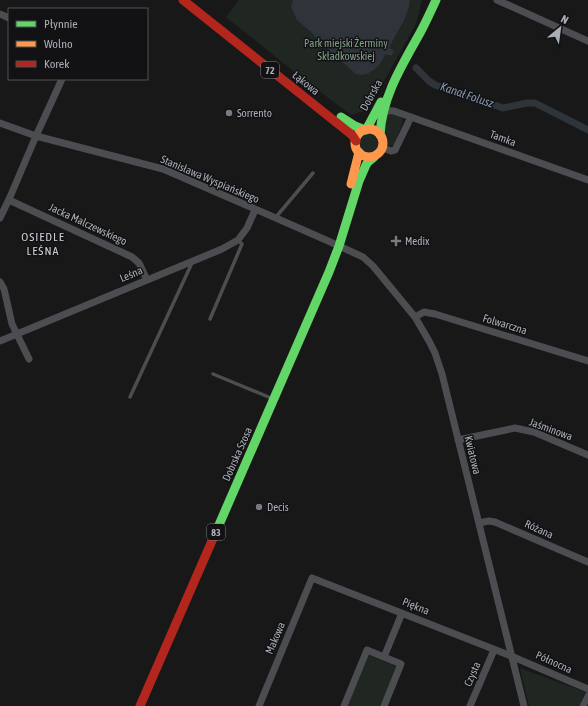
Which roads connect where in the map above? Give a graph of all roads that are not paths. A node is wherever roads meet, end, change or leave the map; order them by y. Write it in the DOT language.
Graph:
graph roads {
  1 [pos="183,0"];
  2 [pos="194,0"];
  3 [pos="430,0"];
  4 [pos="436,0"];
  5 [pos="497,0"];
  6 [pos="424,25"];
  7 [pos="588,41"];
  8 [pos="399,72"];
  9 [pos="62,80"];
  10 [pos="383,114"];
  11 [pos="411,117"];
  12 [pos="0,123"];
  13 [pos="365,130"];
  14 [pos="380,135"];
  15 [pos="36,136"];
  16 [pos="356,141"];
  17 [pos="383,148"];
  18 [pos="359,152"];
  19 [pos="374,157"];
  20 [pos="313,173"];
  21 [pos="588,180"];
  22 [pos="9,200"];
  23 [pos="350,209"];
  24 [pos="255,210"];
  25 [pos="0,218"];
  26 [pos="275,218"];
  27 [pos="238,240"];
  28 [pos="339,246"];
  29 [pos="191,261"];
  30 [pos="147,280"];
  31 [pos="0,282"];
  32 [pos="415,317"];
  33 [pos="210,319"];
  34 [pos="17,334"];
  35 [pos="0,341"];
  36 [pos="29,359"];
  37 [pos="588,361"];
  38 [pos="213,374"];
  39 [pos="130,397"];
  40 [pos="274,399"];
  41 [pos="458,440"];
  42 [pos="588,455"];
  43 [pos="479,523"];
  44 [pos="588,562"];
  45 [pos="312,578"];
  46 [pos="402,613"];
  47 [pos="494,650"];
  48 [pos="511,656"];
  49 [pos="384,657"];
  50 [pos="588,689"];
  51 [pos="588,696"];
  52 [pos="140,706"];
  53 [pos="259,706"];
  54 [pos="344,706"];
  55 [pos="384,706"];
  56 [pos="470,706"];
  57 [pos="524,706"];
  58 [pos="583,706"];
  1 -- 16 [label="main road, Łąkowa / 72"];
  2 -- 13 [label="main road, Łąkowa / 72"];
  3 -- 6 [label="main road, Dobrska"];
  4 -- 6 [label="main road, Dobrska"];
  5 -- 7 [label="street"];
  6 -- 8 [label="main road, Dobrska"];
  8 -- 10 [label="main road, Dobrska"];
  8 -- 13 [label="main road, Dobrska"];
  9 -- 15 [label="street"];
  10 -- 11 [label="street, Tamka"];
  10 -- 14 [label="main road, Dobrska"];
  11 -- 17 [label="street"];
  11 -- 21 [label="street, Tamka"];
  12 -- 15 [label="street, Stanisława Wyspiańskiego"];
  13 -- 14 [label="main road, 72"];
  13 -- 16 [label="main road"];
  14 -- 17 [label="main road"];
  15 -- 22 [label="street"];
  15 -- 24 [label="street, Stanisława Wyspiańskiego"];
  16 -- 18 [label="main road, 72"];
  17 -- 19 [label="main road"];
  18 -- 19 [label="main road"];
  18 -- 23 [label="main road, Dobrska Szosa / 83"];
  19 -- 23 [label="main road, Dobrska Szosa / 83"];
  20 -- 26 [label="lane"];
  22 -- 25 [label="street"];
  22 -- 30 [label="street, Jacka Malczewskiego"];
  23 -- 28 [label="main road, Dobrska Szosa / 83"];
  24 -- 26 [label="street, Stanisława Wyspiańskiego"];
  24 -- 27 [label="street, Leśna"];
  26 -- 28 [label="street, Stanisława Wyspiańskiego"];
  27 -- 29 [label="street, Leśna"];
  27 -- 33 [label="lane"];
  28 -- 32 [label="street, Kwiatowa"];
  28 -- 40 [label="main road, Dobrska Szosa / 83"];
  29 -- 30 [label="street, Leśna"];
  29 -- 39 [label="lane"];
  30 -- 34 [label="street, Leśna"];
  31 -- 34 [label="street"];
  32 -- 37 [label="street, Folwarczna"];
  32 -- 41 [label="street, Kwiatowa"];
  34 -- 35 [label="street, Leśna"];
  34 -- 36 [label="street"];
  38 -- 40 [label="lane"];
  40 -- 52 [label="main road, Dobrska Szosa / 83"];
  41 -- 42 [label="street, Jaśminowa"];
  41 -- 43 [label="street, Kwiatowa"];
  43 -- 44 [label="street, Różana"];
  43 -- 48 [label="street, Kwiatowa"];
  45 -- 46 [label="street, Piękna"];
  45 -- 53 [label="street, Makowa"];
  46 -- 47 [label="street, Piękna"];
  46 -- 49 [label="street"];
  47 -- 48 [label="street, Piękna"];
  47 -- 56 [label="street, Czysta"];
  48 -- 50 [label="street, Północna"];
  48 -- 57 [label="street, Kwiatowa"];
  49 -- 54 [label="street"];
  49 -- 55 [label="street"];
  51 -- 58 [label="street"];
}
